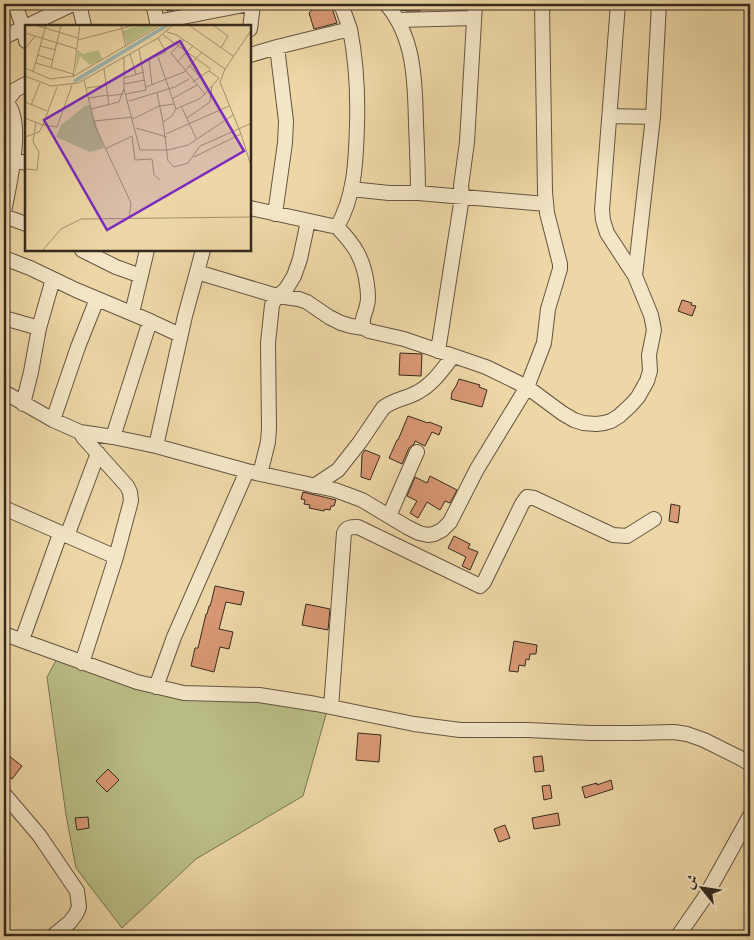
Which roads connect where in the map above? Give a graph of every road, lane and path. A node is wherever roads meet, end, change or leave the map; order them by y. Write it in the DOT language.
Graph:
graph roads {
  1 [pos="15,4"];
  2 [pos="73,4"];
  3 [pos="79,4"];
  4 [pos="153,4"];
  5 [pos="251,4"];
  6 [pos="341,4"];
  7 [pos="474,4"];
  8 [pos="542,4"];
  9 [pos="618,4"];
  10 [pos="659,4"];
  11 [pos="391,9"];
  12 [pos="474,18"];
  13 [pos="158,24"];
  14 [pos="39,25"];
  15 [pos="84,25"];
  16 [pos="250,25"];
  17 [pos="350,29"];
  18 [pos="25,34"];
  19 [pos="4,37"];
  20 [pos="277,47"];
  21 [pos="251,55"];
  22 [pos="25,85"];
  23 [pos="5,101"];
  24 [pos="610,116"];
  25 [pos="653,117"];
  26 [pos="20,161"];
  27 [pos="352,190"];
  28 [pos="418,193"];
  29 [pos="462,197"];
  30 [pos="546,204"];
  31 [pos="251,208"];
  32 [pos="4,212"];
  33 [pos="275,214"];
  34 [pos="4,216"];
  35 [pos="308,221"];
  36 [pos="25,224"];
  37 [pos="337,227"];
  38 [pos="84,251"];
  39 [pos="147,251"];
  40 [pos="203,251"];
  41 [pos="4,258"];
  42 [pos="197,272"];
  43 [pos="141,276"];
  44 [pos="635,276"];
  45 [pos="52,279"];
  46 [pos="277,296"];
  47 [pos="97,299"];
  48 [pos="132,313"];
  49 [pos="4,318"];
  50 [pos="150,322"];
  51 [pos="39,328"];
  52 [pos="364,328"];
  53 [pos="180,335"];
  54 [pos="438,351"];
  55 [pos="453,356"];
  56 [pos="527,387"];
  57 [pos="4,392"];
  58 [pos="23,404"];
  59 [pos="53,420"];
  60 [pos="80,432"];
  61 [pos="112,437"];
  62 [pos="156,446"];
  63 [pos="417,452"];
  64 [pos="98,453"];
  65 [pos="253,473"];
  66 [pos="314,486"];
  67 [pos="5,512"];
  68 [pos="389,516"];
  69 [pos="654,519"];
  70 [pos="64,535"];
  71 [pos="116,557"];
  72 [pos="4,634"];
  73 [pos="22,640"];
  74 [pos="82,663"];
  75 [pos="156,687"];
  76 [pos="331,707"];
  77 [pos="750,764"];
  78 [pos="4,794"];
  79 [pos="750,816"];
  80 [pos="53,936"];
  81 [pos="678,936"];
  1 -- 18 [label="street"];
  2 -- 14 [label="street"];
  3 -- 15 [label="street"];
  4 -- 13 [label="street"];
  5 -- 13 [label="street"];
  5 -- 16 [label="street"];
  6 -- 17 [label="street"];
  7 -- 12 [label="street"];
  8 -- 30 [label="street"];
  9 -- 24 [label="street"];
  10 -- 25 [label="street"];
  11 -- 12 [label="street"];
  11 -- 28 [label="street"];
  12 -- 29 [label="street"];
  17 -- 20 [label="street"];
  17 -- 27 [label="street"];
  18 -- 19 [label="street"];
  20 -- 21 [label="street"];
  20 -- 33 [label="street"];
  22 -- 23 [label="street"];
  23 -- 26 [label="street"];
  24 -- 25 [label="street"];
  24 -- 44 [label="street"];
  25 -- 44 [label="street"];
  26 -- 32 [label="street"];
  27 -- 28 [label="street"];
  27 -- 37 [label="street"];
  28 -- 29 [label="street"];
  29 -- 30 [label="street"];
  29 -- 54 [label="street"];
  30 -- 56 [label="street"];
  31 -- 33 [label="street"];
  33 -- 35 [label="street"];
  34 -- 36 [label="street"];
  35 -- 37 [label="street"];
  35 -- 46 [label="street"];
  37 -- 52 [label="street"];
  38 -- 43 [label="street"];
  39 -- 43 [label="street"];
  40 -- 42 [label="street"];
  41 -- 45 [label="street"];
  42 -- 46 [label="street"];
  42 -- 53 [label="street"];
  43 -- 48 [label="street"];
  44 -- 56 [label="street"];
  45 -- 47 [label="street"];
  45 -- 51 [label="street"];
  46 -- 52 [label="street"];
  46 -- 65 [label="street"];
  47 -- 48 [label="street"];
  47 -- 59 [label="street"];
  48 -- 50 [label="street"];
  49 -- 51 [label="street"];
  50 -- 53 [label="street"];
  50 -- 61 [label="street"];
  51 -- 58 [label="street"];
  52 -- 54 [label="street"];
  53 -- 62 [label="street"];
  54 -- 55 [label="street"];
  55 -- 56 [label="street"];
  55 -- 66 [label="street"];
  56 -- 68 [label="street"];
  57 -- 58 [label="street"];
  58 -- 59 [label="street"];
  59 -- 60 [label="street"];
  60 -- 61 [label="street"];
  60 -- 64 [label="street"];
  61 -- 62 [label="street"];
  62 -- 65 [label="street"];
  63 -- 68 [label="street"];
  64 -- 70 [label="street"];
  64 -- 71 [label="street"];
  65 -- 66 [label="street"];
  65 -- 75 [label="street"];
  66 -- 68 [label="street"];
  67 -- 70 [label="street"];
  69 -- 76 [label="street"];
  70 -- 71 [label="street"];
  70 -- 73 [label="street"];
  71 -- 74 [label="street"];
  72 -- 73 [label="street"];
  73 -- 74 [label="street"];
  74 -- 75 [label="street"];
  75 -- 76 [label="street"];
  76 -- 77 [label="street"];
  78 -- 80 [label="street"];
  79 -- 81 [label="street"];
}
